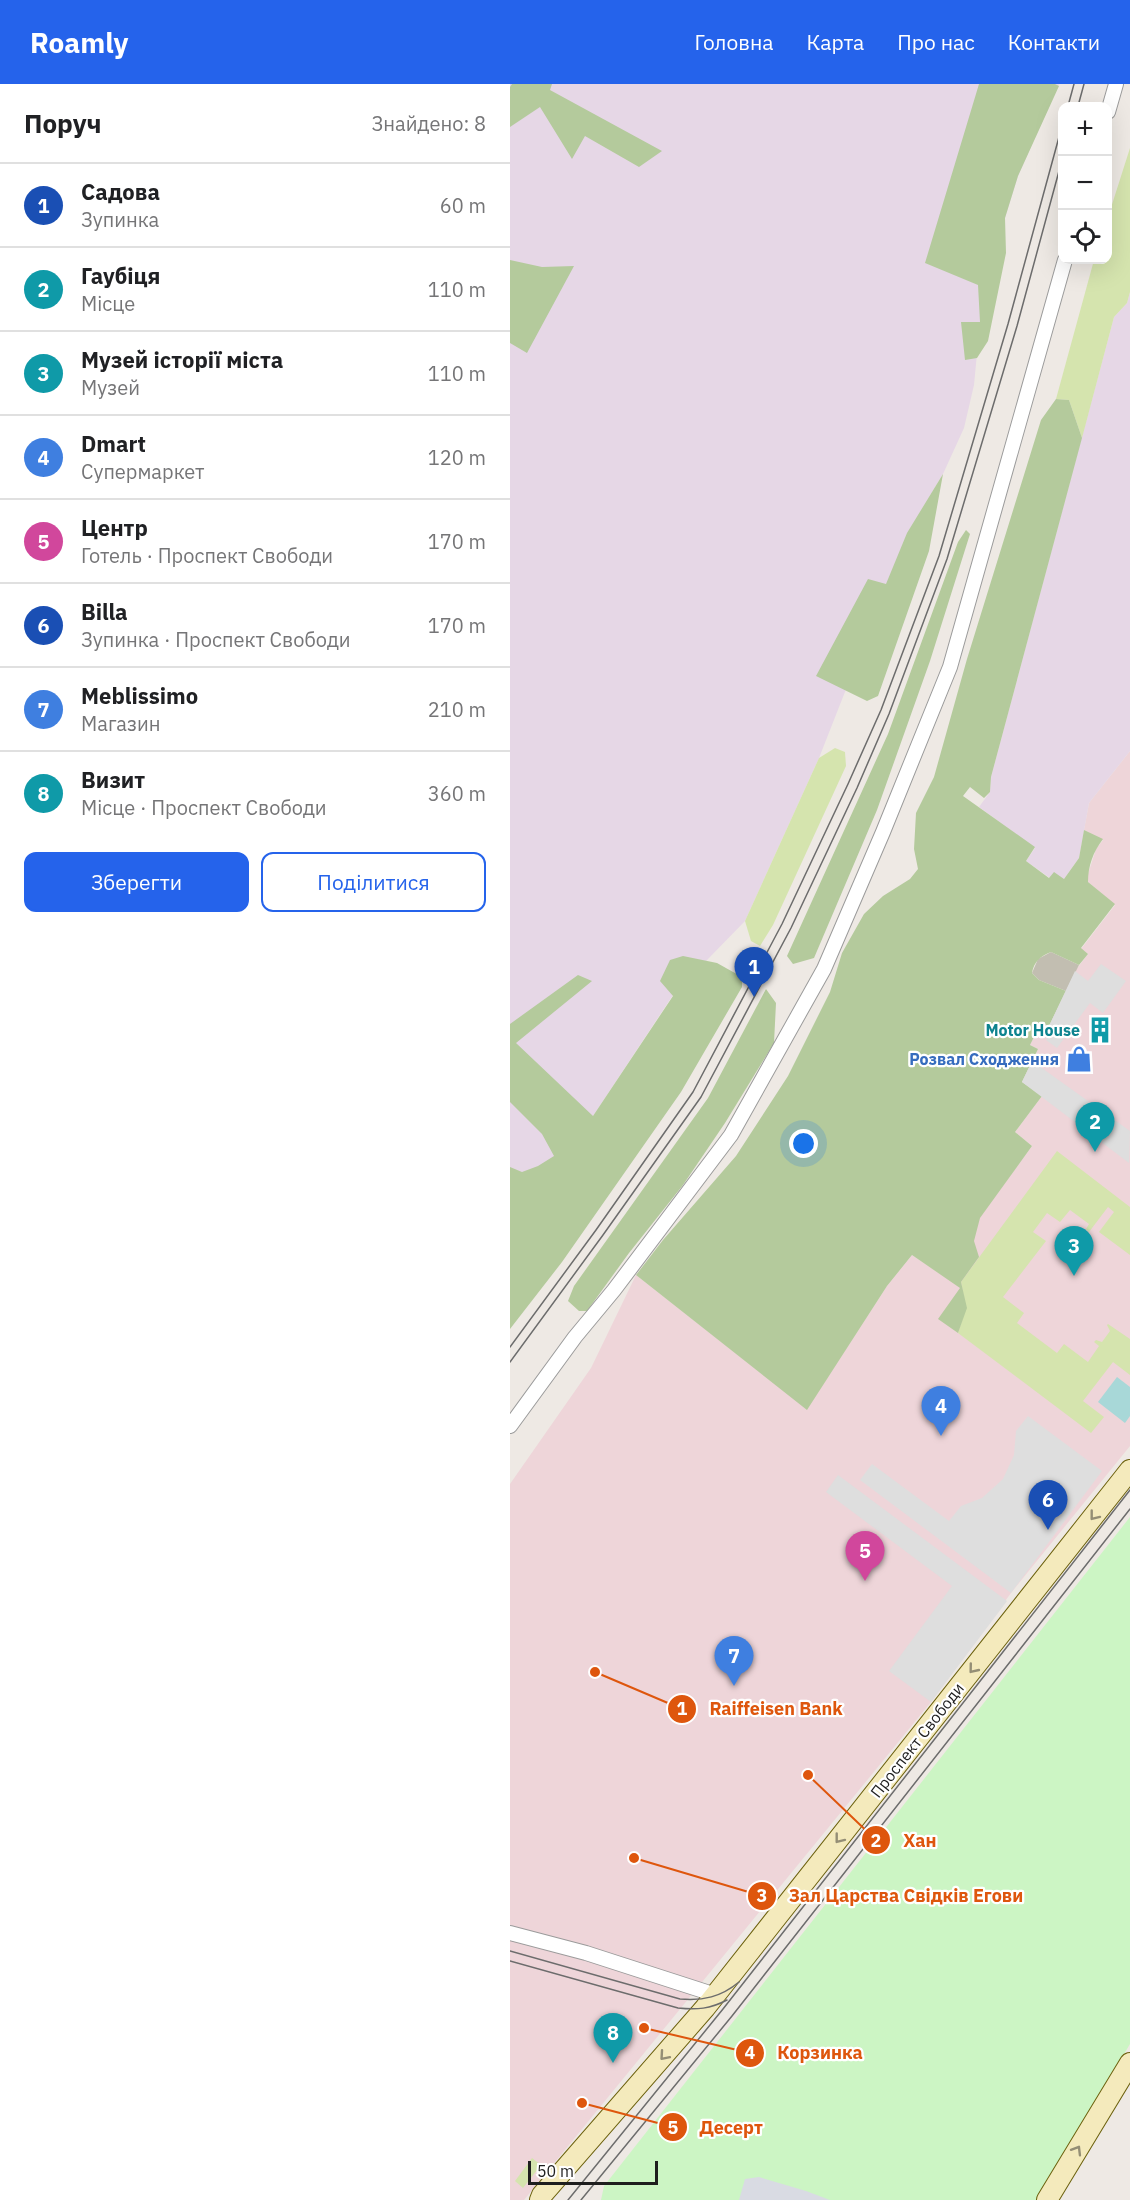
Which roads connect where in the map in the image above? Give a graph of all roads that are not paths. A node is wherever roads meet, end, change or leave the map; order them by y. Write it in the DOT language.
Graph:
graph roads {
  1 [pos="1116,84"];
  2 [pos="1110,102"];
  3 [pos="1064,264"];
  4 [pos="510,1426"];
  5 [pos="1130,1470"];
  6 [pos="510,1933"];
  7 [pos="716,1995"];
  8 [pos="1130,2063"];
  9 [pos="540,2198"];
  10 [pos="1047,2200"];
  1 -- 2 [label="street"];
  3 -- 4 [label="street"];
  5 -- 7 [label="main road, Проспект Свободи, one-way"];
  6 -- 7 [label="street"];
  7 -- 9 [label="main road, Проспект Свободи, one-way"];
  10 -- 8 [label="main road, one-way"];
}
